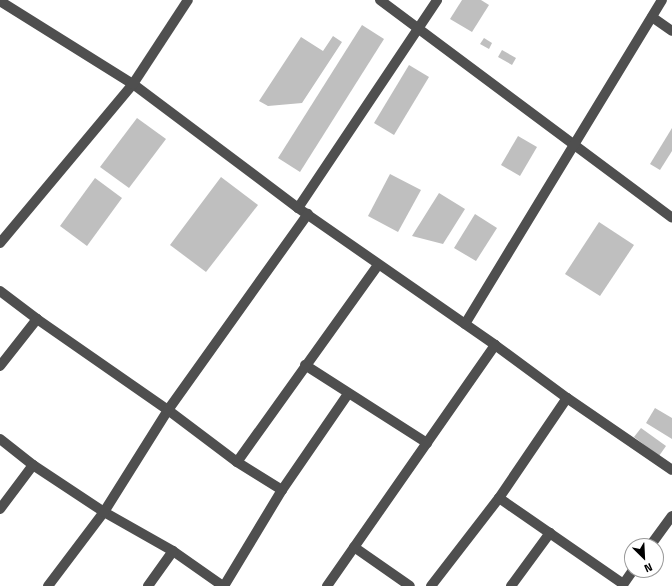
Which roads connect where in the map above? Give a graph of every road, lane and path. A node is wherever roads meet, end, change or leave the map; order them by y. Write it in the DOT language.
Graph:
graph roads {
  1 [pos="188,0"];
  2 [pos="380,0"];
  3 [pos="437,0"];
  4 [pos="662,0"];
  5 [pos="0,1"];
  6 [pos="652,17"];
  7 [pos="419,28"];
  8 [pos="672,31"];
  9 [pos="133,84"];
  10 [pos="574,146"];
  11 [pos="298,208"];
  12 [pos="308,214"];
  13 [pos="672,218"];
  14 [pos="0,243"];
  15 [pos="378,265"];
  16 [pos="0,291"];
  17 [pos="37,319"];
  18 [pos="464,324"];
  19 [pos="495,344"];
  20 [pos="305,365"];
  21 [pos="0,366"];
  22 [pos="348,394"];
  23 [pos="567,398"];
  24 [pos="168,410"];
  25 [pos="0,439"];
  26 [pos="426,443"];
  27 [pos="238,462"];
  28 [pos="33,465"];
  29 [pos="672,470"];
  30 [pos="282,490"];
  31 [pos="499,498"];
  32 [pos="0,509"];
  33 [pos="104,512"];
  34 [pos="672,516"];
  35 [pos="550,533"];
  36 [pos="656,538"];
  37 [pos="354,547"];
  38 [pos="173,552"];
  39 [pos="622,585"];
  40 [pos="48,586"];
  41 [pos="148,586"];
  42 [pos="224,586"];
  43 [pos="327,586"];
  44 [pos="410,586"];
  45 [pos="431,586"];
  46 [pos="511,586"];
  1 -- 9 [label="street"];
  2 -- 7 [label="street"];
  3 -- 7 [label="street"];
  4 -- 6 [label="street"];
  5 -- 9 [label="street"];
  6 -- 8 [label="street"];
  6 -- 10 [label="street"];
  7 -- 10 [label="street"];
  7 -- 11 [label="street"];
  9 -- 11 [label="street"];
  9 -- 14 [label="street"];
  10 -- 13 [label="street"];
  10 -- 18 [label="street"];
  11 -- 12 [label="street"];
  12 -- 15 [label="street"];
  12 -- 24 [label="street"];
  15 -- 18 [label="street"];
  15 -- 20 [label="street"];
  16 -- 17 [label="street"];
  17 -- 21 [label="street"];
  17 -- 24 [label="street"];
  18 -- 19 [label="street"];
  19 -- 23 [label="street"];
  19 -- 26 [label="street"];
  20 -- 22 [label="street"];
  20 -- 27 [label="street"];
  22 -- 26 [label="street"];
  22 -- 30 [label="street"];
  23 -- 29 [label="street"];
  23 -- 31 [label="street"];
  24 -- 27 [label="street"];
  24 -- 33 [label="street"];
  25 -- 28 [label="street"];
  26 -- 37 [label="street"];
  27 -- 30 [label="street"];
  28 -- 32 [label="street"];
  28 -- 33 [label="street"];
  30 -- 42 [label="street"];
  31 -- 35 [label="street"];
  31 -- 45 [label="street"];
  33 -- 38 [label="street"];
  33 -- 40 [label="street"];
  34 -- 36 [label="street"];
  35 -- 39 [label="street"];
  35 -- 46 [label="street"];
  37 -- 43 [label="street"];
  37 -- 44 [label="street"];
  38 -- 41 [label="street"];
  38 -- 42 [label="street"];
}
